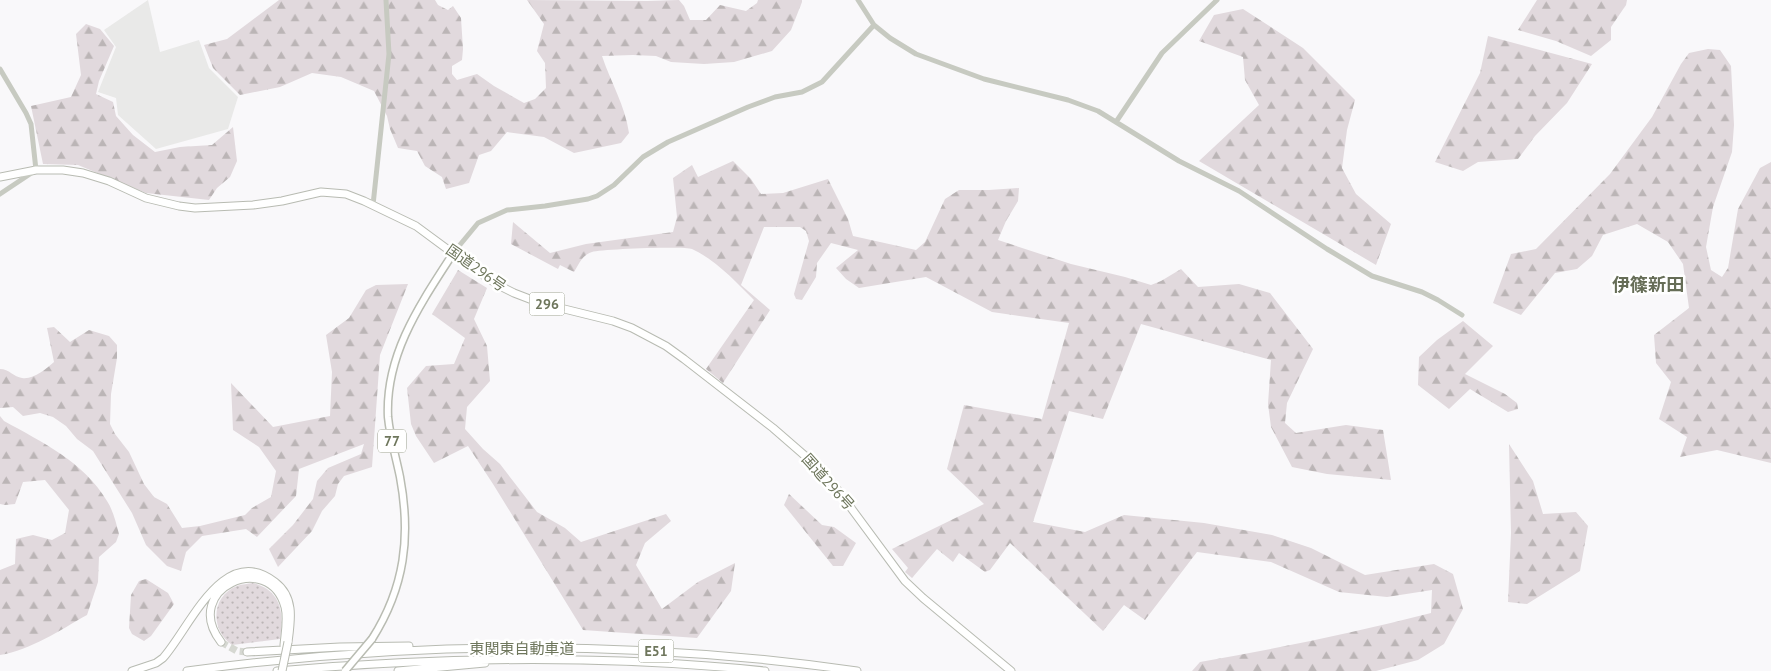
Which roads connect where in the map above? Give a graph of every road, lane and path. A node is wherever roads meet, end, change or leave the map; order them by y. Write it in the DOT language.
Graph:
graph roads {
  1 [pos="386,0"];
  2 [pos="858,0"];
  3 [pos="1217,0"];
  4 [pos="874,25"];
  5 [pos="0,69"];
  6 [pos="1116,122"];
  7 [pos="36,170"];
  8 [pos="0,177"];
  9 [pos="0,194"];
  10 [pos="373,205"];
  11 [pos="454,252"];
  12 [pos="1462,315"];
  13 [pos="221,642"];
  14 [pos="286,644"];
  15 [pos="454,649"];
  16 [pos="247,652"];
  17 [pos="538,659"];
  18 [pos="132,671"];
  19 [pos="187,671"];
  20 [pos="279,671"];
  21 [pos="345,671"];
  22 [pos="398,671"];
  23 [pos="765,671"];
  24 [pos="857,671"];
  25 [pos="1011,671"];
  1 -- 10 [label="street"];
  2 -- 4 [label="street"];
  3 -- 6 [label="street"];
  4 -- 6 [label="street"];
  4 -- 11 [label="street"];
  5 -- 7 [label="street"];
  6 -- 12 [label="street"];
  7 -- 8 [label="highway, 国道296号 / 296"];
  7 -- 9 [label="street"];
  7 -- 10 [label="highway, 国道296号 / 296"];
  10 -- 11 [label="highway, 国道296号 / 296"];
  11 -- 21 [label="main road, 77, bridge"];
  11 -- 25 [label="highway, 国道296号 / 296"];
  13 -- 14 [label="highway"];
  14 -- 18 [label="highway"];
  14 -- 20 [label="highway, bridge"];
  15 -- 16 [label="highway"];
  15 -- 19 [label="highway, 東関東自動車道 / E51"];
  15 -- 24 [label="highway, 東関東自動車道 / E51"];
  17 -- 20 [label="highway, 東関東自動車道 / E51"];
  17 -- 22 [label="highway"];
  17 -- 23 [label="highway, 東関東自動車道 / E51"];
}
